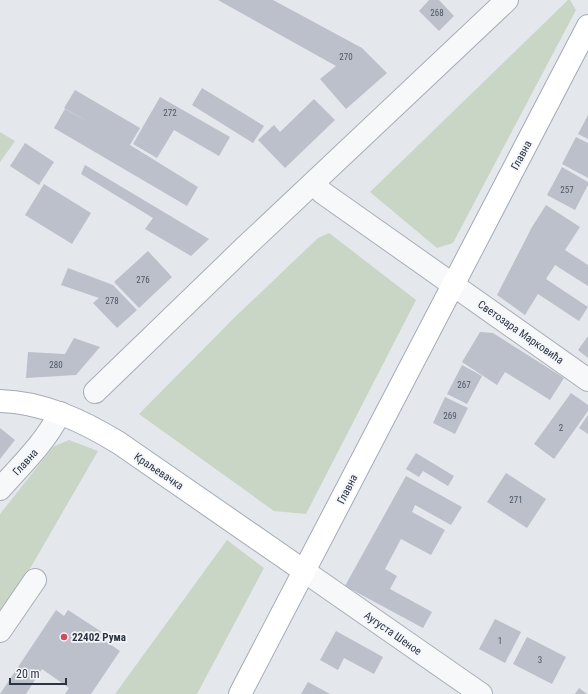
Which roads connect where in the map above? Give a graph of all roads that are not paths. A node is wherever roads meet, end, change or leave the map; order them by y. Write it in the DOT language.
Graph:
graph roads {
  1 [pos="507,0"];
  2 [pos="588,26"];
  3 [pos="313,183"];
  4 [pos="454,284"];
  5 [pos="588,380"];
  6 [pos="94,392"];
  7 [pos="0,401"];
  8 [pos="60,413"];
  9 [pos="0,489"];
  10 [pos="304,571"];
  11 [pos="35,580"];
  12 [pos="0,631"];
  13 [pos="240,694"];
  14 [pos="481,694"];
  1 -- 3 [label="street"];
  2 -- 4 [label="main road, Главна"];
  3 -- 4 [label="street"];
  3 -- 6 [label="street"];
  4 -- 5 [label="street, Светозара Марковића"];
  4 -- 10 [label="main road, Главна"];
  7 -- 8 [label="main road, Краљевачка"];
  8 -- 9 [label="street, Главна"];
  8 -- 10 [label="main road, Краљевачка"];
  10 -- 13 [label="main road, Главна"];
  10 -- 14 [label="street, Аугуста Шеное"];
  11 -- 12 [label="street"];
}
